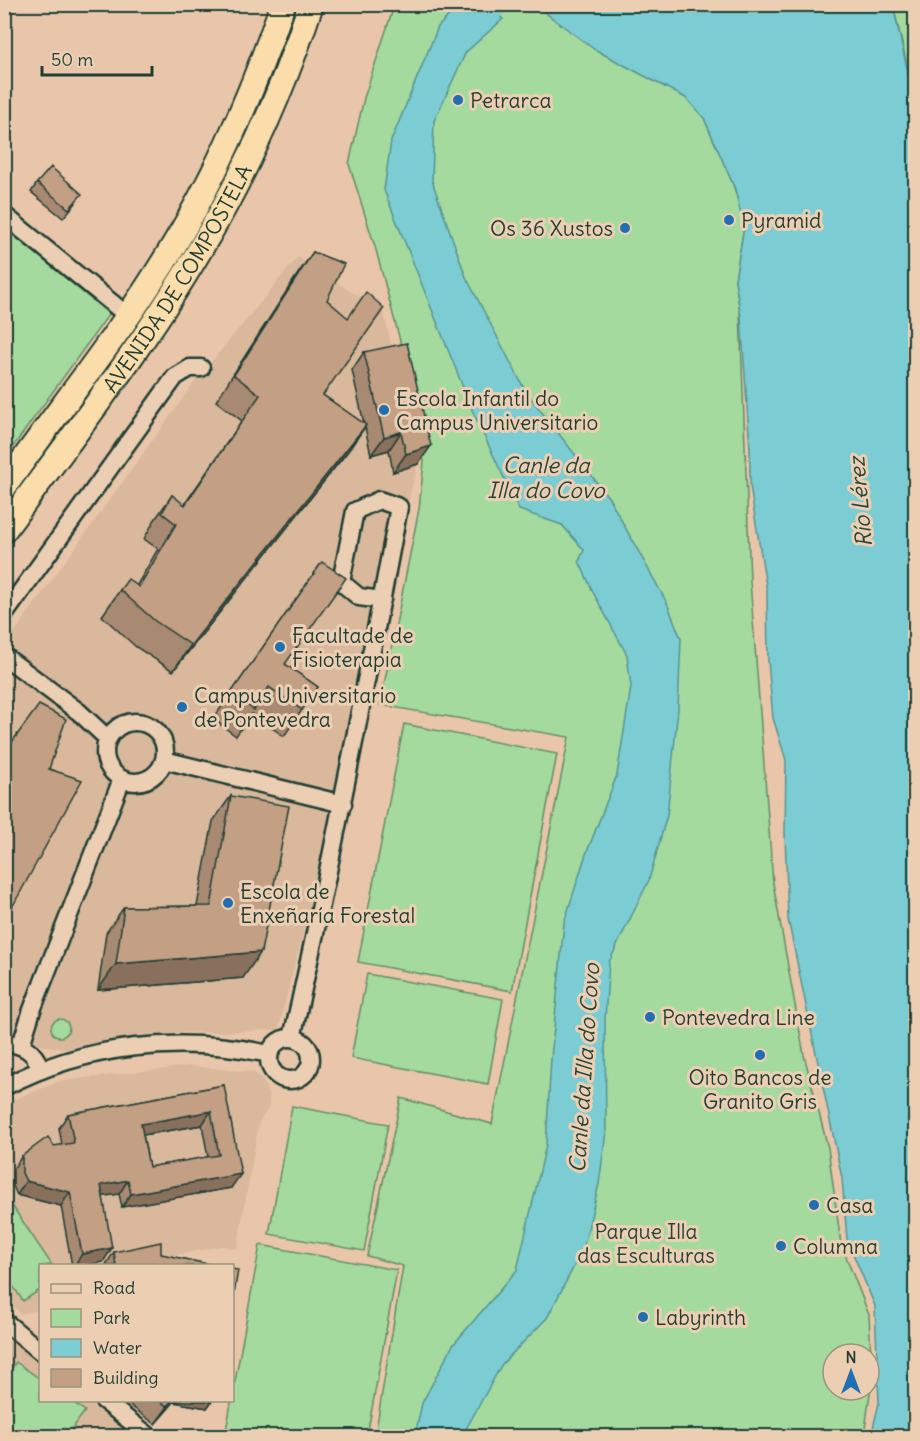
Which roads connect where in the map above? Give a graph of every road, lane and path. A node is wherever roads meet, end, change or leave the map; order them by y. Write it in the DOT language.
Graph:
graph roads {
  1 [pos="283,4"];
  2 [pos="311,4"];
  3 [pos="4,215"];
  4 [pos="128,316"];
  5 [pos="201,368"];
  6 [pos="4,487"];
  7 [pos="4,530"];
  8 [pos="382,600"];
  9 [pos="4,615"];
  10 [pos="4,656"];
  11 [pos="108,739"];
  12 [pos="164,760"];
  13 [pos="122,779"];
  14 [pos="343,804"];
  15 [pos="292,1038"];
  16 [pos="13,1044"];
  17 [pos="269,1054"];
  18 [pos="41,1070"];
  19 [pos="4,1087"];
  20 [pos="4,1321"];
  21 [pos="39,1350"];
  22 [pos="104,1402"];
  23 [pos="149,1437"];
  1 -- 4 [label="highway, AVENIDA DE COMPOSTELA"];
  2 -- 7 [label="highway, AVENIDA DE COMPOSTELA"];
  3 -- 4 [label="street"];
  4 -- 6 [label="highway, AVENIDA DE COMPOSTELA"];
  5 -- 9 [label="street"];
  8 -- 8 [label="street"];
  8 -- 14 [label="street"];
  10 -- 11 [label="street"];
  11 -- 12 [label="street"];
  11 -- 13 [label="street"];
  12 -- 13 [label="street"];
  12 -- 14 [label="street"];
  13 -- 16 [label="street"];
  14 -- 15 [label="street"];
  15 -- 17 [label="street"];
  15 -- 17 [label="street"];
  16 -- 18 [label="street"];
  17 -- 18 [label="street"];
  18 -- 19 [label="street"];
  20 -- 21 [label="street"];
  22 -- 23 [label="street"];
}
